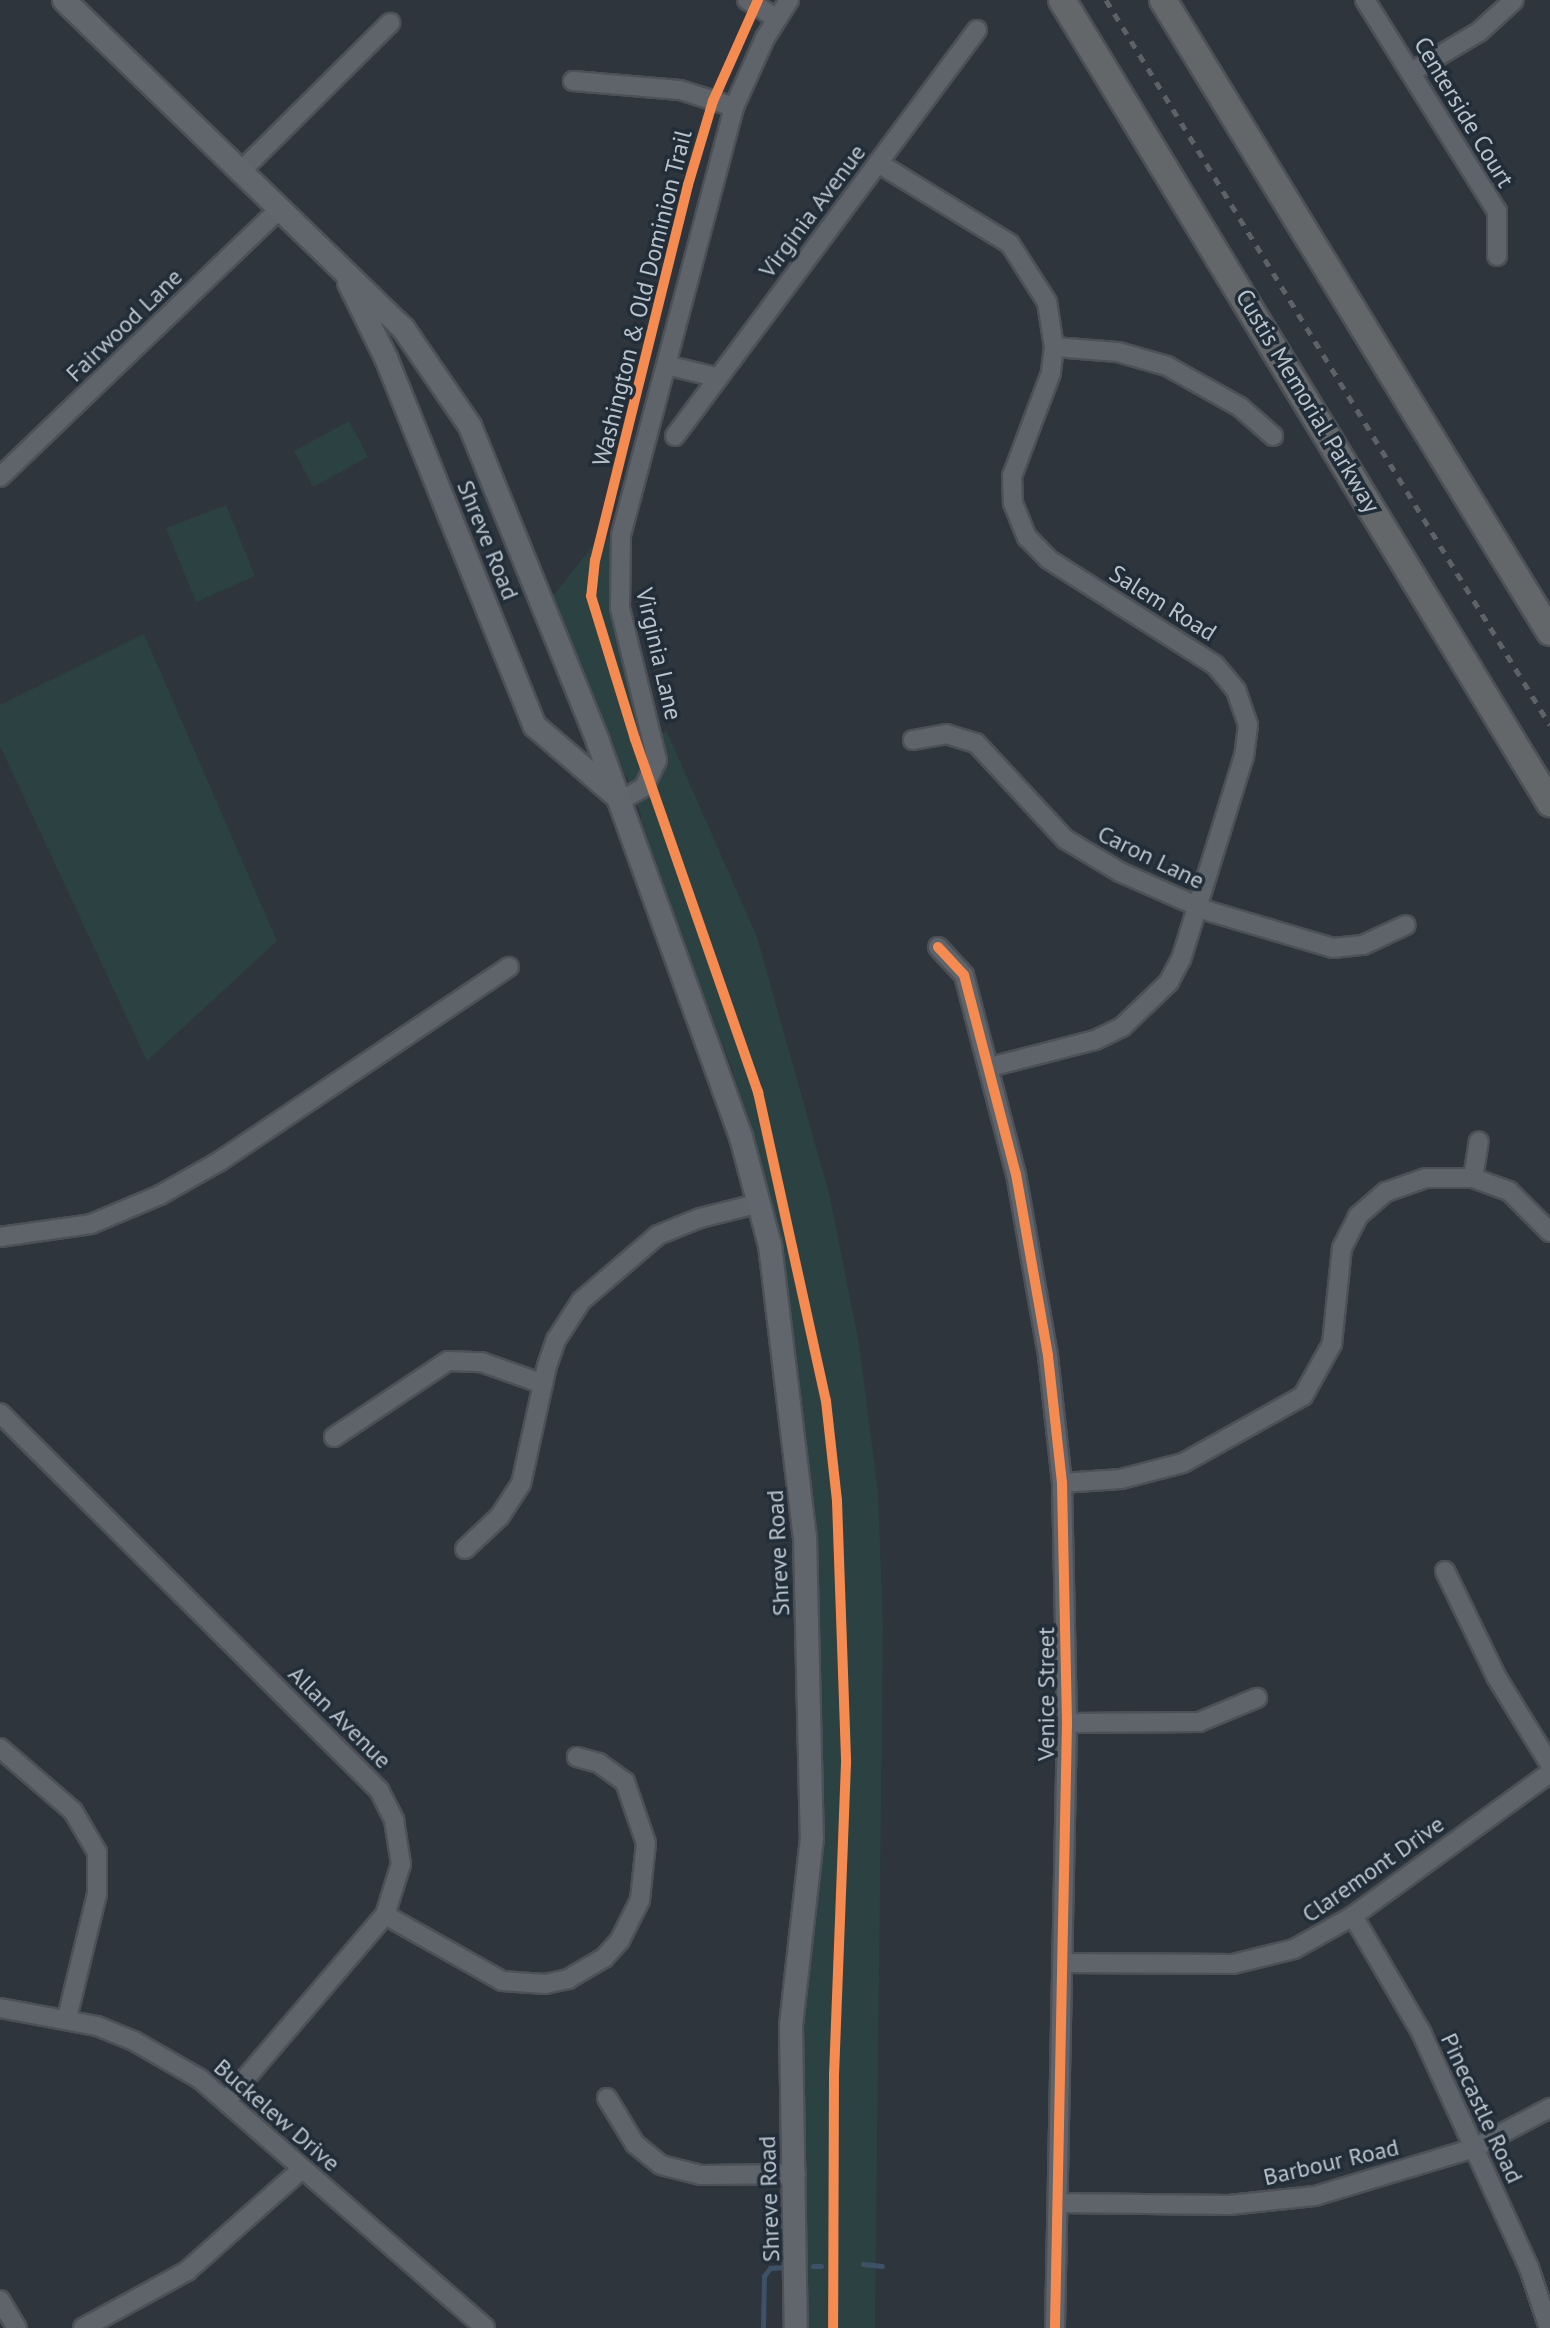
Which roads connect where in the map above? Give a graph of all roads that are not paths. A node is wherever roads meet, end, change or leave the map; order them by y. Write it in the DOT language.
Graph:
graph roads {
  1 [pos="64,0"];
  2 [pos="747,0"];
  3 [pos="789,0"];
  4 [pos="1062,0"];
  5 [pos="1163,0"];
  6 [pos="1365,0"];
  7 [pos="1514,0"];
  8 [pos="776,18"];
  9 [pos="390,23"];
  10 [pos="977,30"];
  11 [pos="1413,71"];
  12 [pos="573,81"];
  13 [pos="734,107"];
  14 [pos="878,163"];
  15 [pos="242,170"];
  16 [pos="281,208"];
  17 [pos="1497,256"];
  18 [pos="342,270"];
  19 [pos="1054,347"];
  20 [pos="666,365"];
  21 [pos="716,377"];
  22 [pos="675,436"];
  23 [pos="1273,436"];
  24 [pos="0,477"];
  25 [pos="1550,632"];
  26 [pos="913,740"];
  27 [pos="598,742"];
  28 [pos="565,754"];
  29 [pos="620,801"];
  30 [pos="1550,803"];
  31 [pos="1199,905"];
  32 [pos="1406,925"];
  33 [pos="938,947"];
  34 [pos="509,967"];
  35 [pos="990,1067"];
  36 [pos="1479,1141"];
  37 [pos="1473,1178"];
  38 [pos="760,1203"];
  39 [pos="1550,1232"];
  40 [pos="0,1237"];
  41 [pos="543,1384"];
  42 [pos="0,1413"];
  43 [pos="334,1437"];
  44 [pos="1062,1483"];
  45 [pos="465,1549"];
  46 [pos="1445,1571"];
  47 [pos="1257,1698"];
  48 [pos="1067,1723"];
  49 [pos="0,1748"];
  50 [pos="577,1757"];
  51 [pos="1550,1764"];
  52 [pos="1550,1773"];
  53 [pos="385,1915"];
  54 [pos="1353,1916"];
  55 [pos="1064,1963"];
  56 [pos="0,2008"];
  57 [pos="67,2018"];
  58 [pos="607,2098"];
  59 [pos="227,2100"];
  60 [pos="1550,2108"];
  61 [pos="1474,2148"];
  62 [pos="302,2169"];
  63 [pos="796,2174"];
  64 [pos="1061,2203"];
  65 [pos="0,2300"];
  66 [pos="17,2328"];
  67 [pos="83,2328"];
  68 [pos="485,2328"];
  69 [pos="796,2328"];
  70 [pos="1055,2328"];
  71 [pos="1549,2328"];
  1 -- 15 [label="main road, Shreve Road"];
  2 -- 8 [label="street"];
  3 -- 8 [label="street, Virginia Lane"];
  4 -- 30 [label="highway, Custis Memorial Parkway"];
  5 -- 25 [label="highway"];
  6 -- 11 [label="street, Centerside Court"];
  7 -- 11 [label="street"];
  8 -- 13 [label="street, Virginia Lane"];
  9 -- 15 [label="street"];
  10 -- 14 [label="street, Virginia Avenue"];
  11 -- 17 [label="street, Centerside Court"];
  12 -- 13 [label="street"];
  13 -- 20 [label="street, Virginia Lane"];
  14 -- 19 [label="street, Salem Road"];
  14 -- 21 [label="street, Virginia Avenue"];
  15 -- 16 [label="main road, Shreve Road"];
  16 -- 18 [label="main road, Shreve Road"];
  16 -- 24 [label="street, Fairwood Lane"];
  18 -- 27 [label="main road, Shreve Road"];
  18 -- 28 [label="main road, Shreve Road"];
  19 -- 23 [label="street"];
  19 -- 31 [label="street, Salem Road"];
  20 -- 21 [label="street"];
  20 -- 29 [label="street, Virginia Lane"];
  21 -- 22 [label="street, Virginia Avenue"];
  26 -- 31 [label="street, Caron Lane"];
  27 -- 28 [label="main road"];
  27 -- 29 [label="main road, Shreve Road"];
  28 -- 29 [label="main road, Shreve Road"];
  29 -- 38 [label="main road, Shreve Road"];
  31 -- 32 [label="street, Caron Lane"];
  31 -- 35 [label="street, Salem Road"];
  33 -- 35 [label="street, Venice Street"];
  34 -- 40 [label="street"];
  35 -- 44 [label="street, Venice Street"];
  36 -- 37 [label="street"];
  37 -- 39 [label="street"];
  37 -- 44 [label="street"];
  38 -- 41 [label="street"];
  38 -- 63 [label="main road, Shreve Road"];
  41 -- 43 [label="street"];
  41 -- 45 [label="street"];
  42 -- 53 [label="street, Allan Avenue"];
  44 -- 48 [label="street, Venice Street"];
  46 -- 51 [label="street"];
  47 -- 48 [label="street"];
  48 -- 55 [label="street, Venice Street"];
  49 -- 57 [label="street"];
  50 -- 53 [label="street"];
  52 -- 54 [label="street, Claremont Drive"];
  53 -- 59 [label="street, Allan Avenue"];
  54 -- 55 [label="street, Claremont Drive"];
  54 -- 61 [label="street, Pinecastle Road"];
  55 -- 64 [label="street, Venice Street"];
  56 -- 57 [label="street, Buckelew Drive"];
  57 -- 59 [label="street, Buckelew Drive"];
  58 -- 63 [label="street"];
  59 -- 62 [label="street, Buckelew Drive"];
  60 -- 61 [label="street, Barbour Road"];
  61 -- 64 [label="street, Barbour Road"];
  61 -- 71 [label="street, Pinecastle Road"];
  62 -- 67 [label="street"];
  62 -- 68 [label="street, Buckelew Drive"];
  63 -- 69 [label="main road, Shreve Road"];
  64 -- 70 [label="street, Venice Street"];
  65 -- 66 [label="street"];
}
